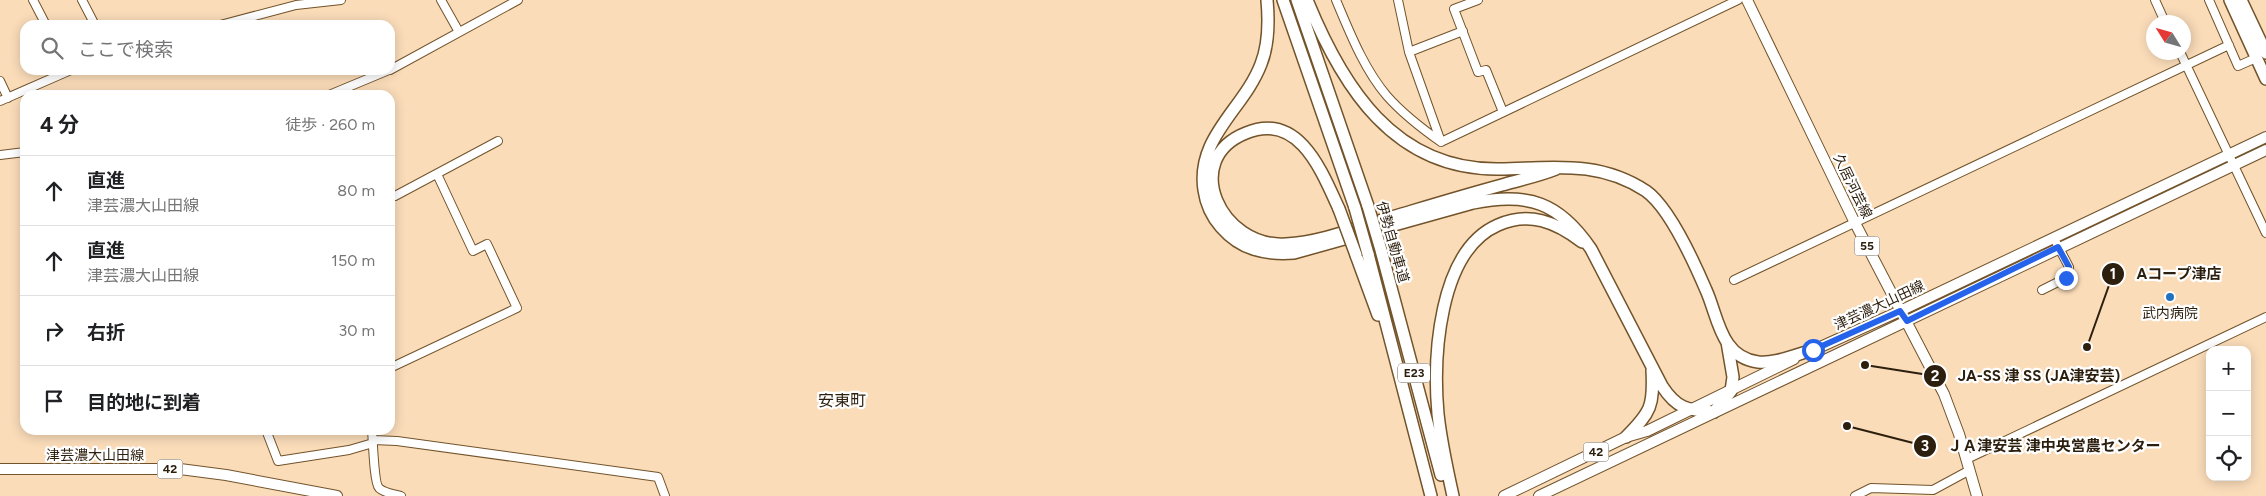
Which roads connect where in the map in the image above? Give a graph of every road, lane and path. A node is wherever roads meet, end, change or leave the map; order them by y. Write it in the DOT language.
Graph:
graph roads {
  1 [pos="33,0"];
  2 [pos="82,0"];
  3 [pos="341,0"];
  4 [pos="442,0"];
  5 [pos="518,0"];
  6 [pos="1267,0"];
  7 [pos="1283,0"];
  8 [pos="1297,0"];
  9 [pos="1307,0"];
  10 [pos="1336,0"];
  11 [pos="1398,0"];
  12 [pos="1478,0"];
  13 [pos="1738,0"];
  14 [pos="1747,0"];
  15 [pos="2154,0"];
  16 [pos="2208,0"];
  17 [pos="2230,0"];
  18 [pos="2241,0"];
  19 [pos="295,3"];
  20 [pos="2162,15"];
  21 [pos="43,20"];
  22 [pos="92,20"];
  23 [pos="237,20"];
  24 [pos="1463,31"];
  25 [pos="459,32"];
  26 [pos="2229,45"];
  27 [pos="1409,52"];
  28 [pos="2261,56"];
  29 [pos="2184,60"];
  30 [pos="2186,65"];
  31 [pos="395,67"];
  32 [pos="60,75"];
  33 [pos="378,75"];
  34 [pos="2266,79"];
  35 [pos="0,81"];
  36 [pos="26,90"];
  37 [pos="341,90"];
  38 [pos="20,93"];
  39 [pos="4,100"];
  40 [pos="1502,112"];
  41 [pos="2266,137"];
  42 [pos="498,141"];
  43 [pos="1440,142"];
  44 [pos="2266,150"];
  45 [pos="20,153"];
  46 [pos="2228,154"];
  47 [pos="0,155"];
  48 [pos="1564,166"];
  49 [pos="2234,166"];
  50 [pos="438,174"];
  51 [pos="395,196"];
  52 [pos="1855,223"];
  53 [pos="2266,233"];
  54 [pos="2056,242"];
  55 [pos="1591,249"];
  56 [pos="1362,255"];
  57 [pos="1734,280"];
  58 [pos="2042,290"];
  59 [pos="1900,311"];
  60 [pos="2266,317"];
  61 [pos="1907,321"];
  62 [pos="1727,342"];
  63 [pos="1813,350"];
  64 [pos="395,366"];
  65 [pos="1652,367"];
  66 [pos="1731,391"];
  67 [pos="1689,410"];
  68 [pos="1714,412"];
  69 [pos="268,435"];
  70 [pos="372,435"];
  71 [pos="1626,437"];
  72 [pos="373,442"];
  73 [pos="1967,459"];
  74 [pos="0,469"];
  75 [pos="1970,470"];
  76 [pos="337,496"];
  77 [pos="401,496"];
  78 [pos="666,496"];
  79 [pos="1431,496"];
  80 [pos="1446,496"];
  81 [pos="1454,496"];
  82 [pos="1504,496"];
  83 [pos="1538,496"];
  84 [pos="1855,496"];
  85 [pos="1977,496"];
  1 -- 21 [label="street"];
  2 -- 22 [label="street"];
  3 -- 19 [label="street"];
  4 -- 25 [label="street"];
  5 -- 25 [label="street"];
  6 -- 55 [label="highway"];
  7 -- 56 [label="highway, 伊勢自動車道, bridge"];
  8 -- 80 [label="highway, 伊勢自動車道 / E23, bridge"];
  9 -- 48 [label="highway"];
  10 -- 43 [label="street"];
  11 -- 27 [label="street"];
  12 -- 24 [label="street"];
  13 -- 40 [label="street"];
  14 -- 52 [label="main road, 久居河芸線 / 55"];
  15 -- 20 [label="street"];
  16 -- 26 [label="street"];
  17 -- 28 [label="highway"];
  18 -- 28 [label="highway"];
  19 -- 23 [label="street"];
  24 -- 27 [label="street"];
  24 -- 40 [label="street"];
  25 -- 31 [label="street"];
  26 -- 28 [label="street"];
  26 -- 30 [label="street"];
  27 -- 43 [label="street"];
  28 -- 34 [label="highway"];
  29 -- 30 [label="street"];
  30 -- 46 [label="street"];
  30 -- 52 [label="street"];
  32 -- 36 [label="street"];
  33 -- 37 [label="street"];
  35 -- 39 [label="street"];
  38 -- 39 [label="street"];
  40 -- 43 [label="street"];
  41 -- 46 [label="main road, 津芸濃大山田線 / 42"];
  42 -- 50 [label="street"];
  44 -- 49 [label="main road, 津芸濃大山田線 / 42"];
  45 -- 47 [label="street"];
  46 -- 49 [label="street"];
  46 -- 54 [label="main road, 津芸濃大山田線 / 42"];
  48 -- 56 [label="highway, bridge"];
  48 -- 62 [label="highway"];
  49 -- 53 [label="street"];
  49 -- 54 [label="main road, 津芸濃大山田線 / 42"];
  50 -- 51 [label="street"];
  50 -- 64 [label="street"];
  52 -- 57 [label="street"];
  52 -- 59 [label="main road, 久居河芸線 / 55"];
  54 -- 58 [label="street"];
  54 -- 59 [label="main road, 津芸濃大山田線 / 42"];
  54 -- 61 [label="main road, 津芸濃大山田線 / 42"];
  55 -- 65 [label="highway"];
  55 -- 81 [label="highway"];
  56 -- 79 [label="highway, E23"];
  59 -- 61 [label="main road, 久居河芸線 / 55"];
  59 -- 63 [label="main road, 津芸濃大山田線 / 42"];
  60 -- 73 [label="street"];
  61 -- 68 [label="main road, 津芸濃大山田線 / 42"];
  61 -- 73 [label="main road, 久居河芸線 / 55"];
  62 -- 63 [label="highway"];
  62 -- 66 [label="highway"];
  63 -- 66 [label="main road, 津芸濃大山田線 / 42"];
  65 -- 67 [label="highway"];
  65 -- 71 [label="highway"];
  66 -- 67 [label="main road, 津芸濃大山田線 / 42"];
  66 -- 68 [label="highway"];
  67 -- 68 [label="highway"];
  67 -- 71 [label="main road, 津芸濃大山田線 / 42"];
  68 -- 83 [label="main road, 津芸濃大山田線 / 42"];
  69 -- 72 [label="street"];
  70 -- 72 [label="street"];
  71 -- 82 [label="main road, 津芸濃大山田線 / 42"];
  72 -- 77 [label="street"];
  72 -- 78 [label="street"];
  73 -- 75 [label="main road, 久居河芸線 / 55"];
  74 -- 76 [label="main road, 津芸濃大山田線 / 42"];
  75 -- 84 [label="street"];
  75 -- 85 [label="main road, 久居河芸線 / 55"];
}
